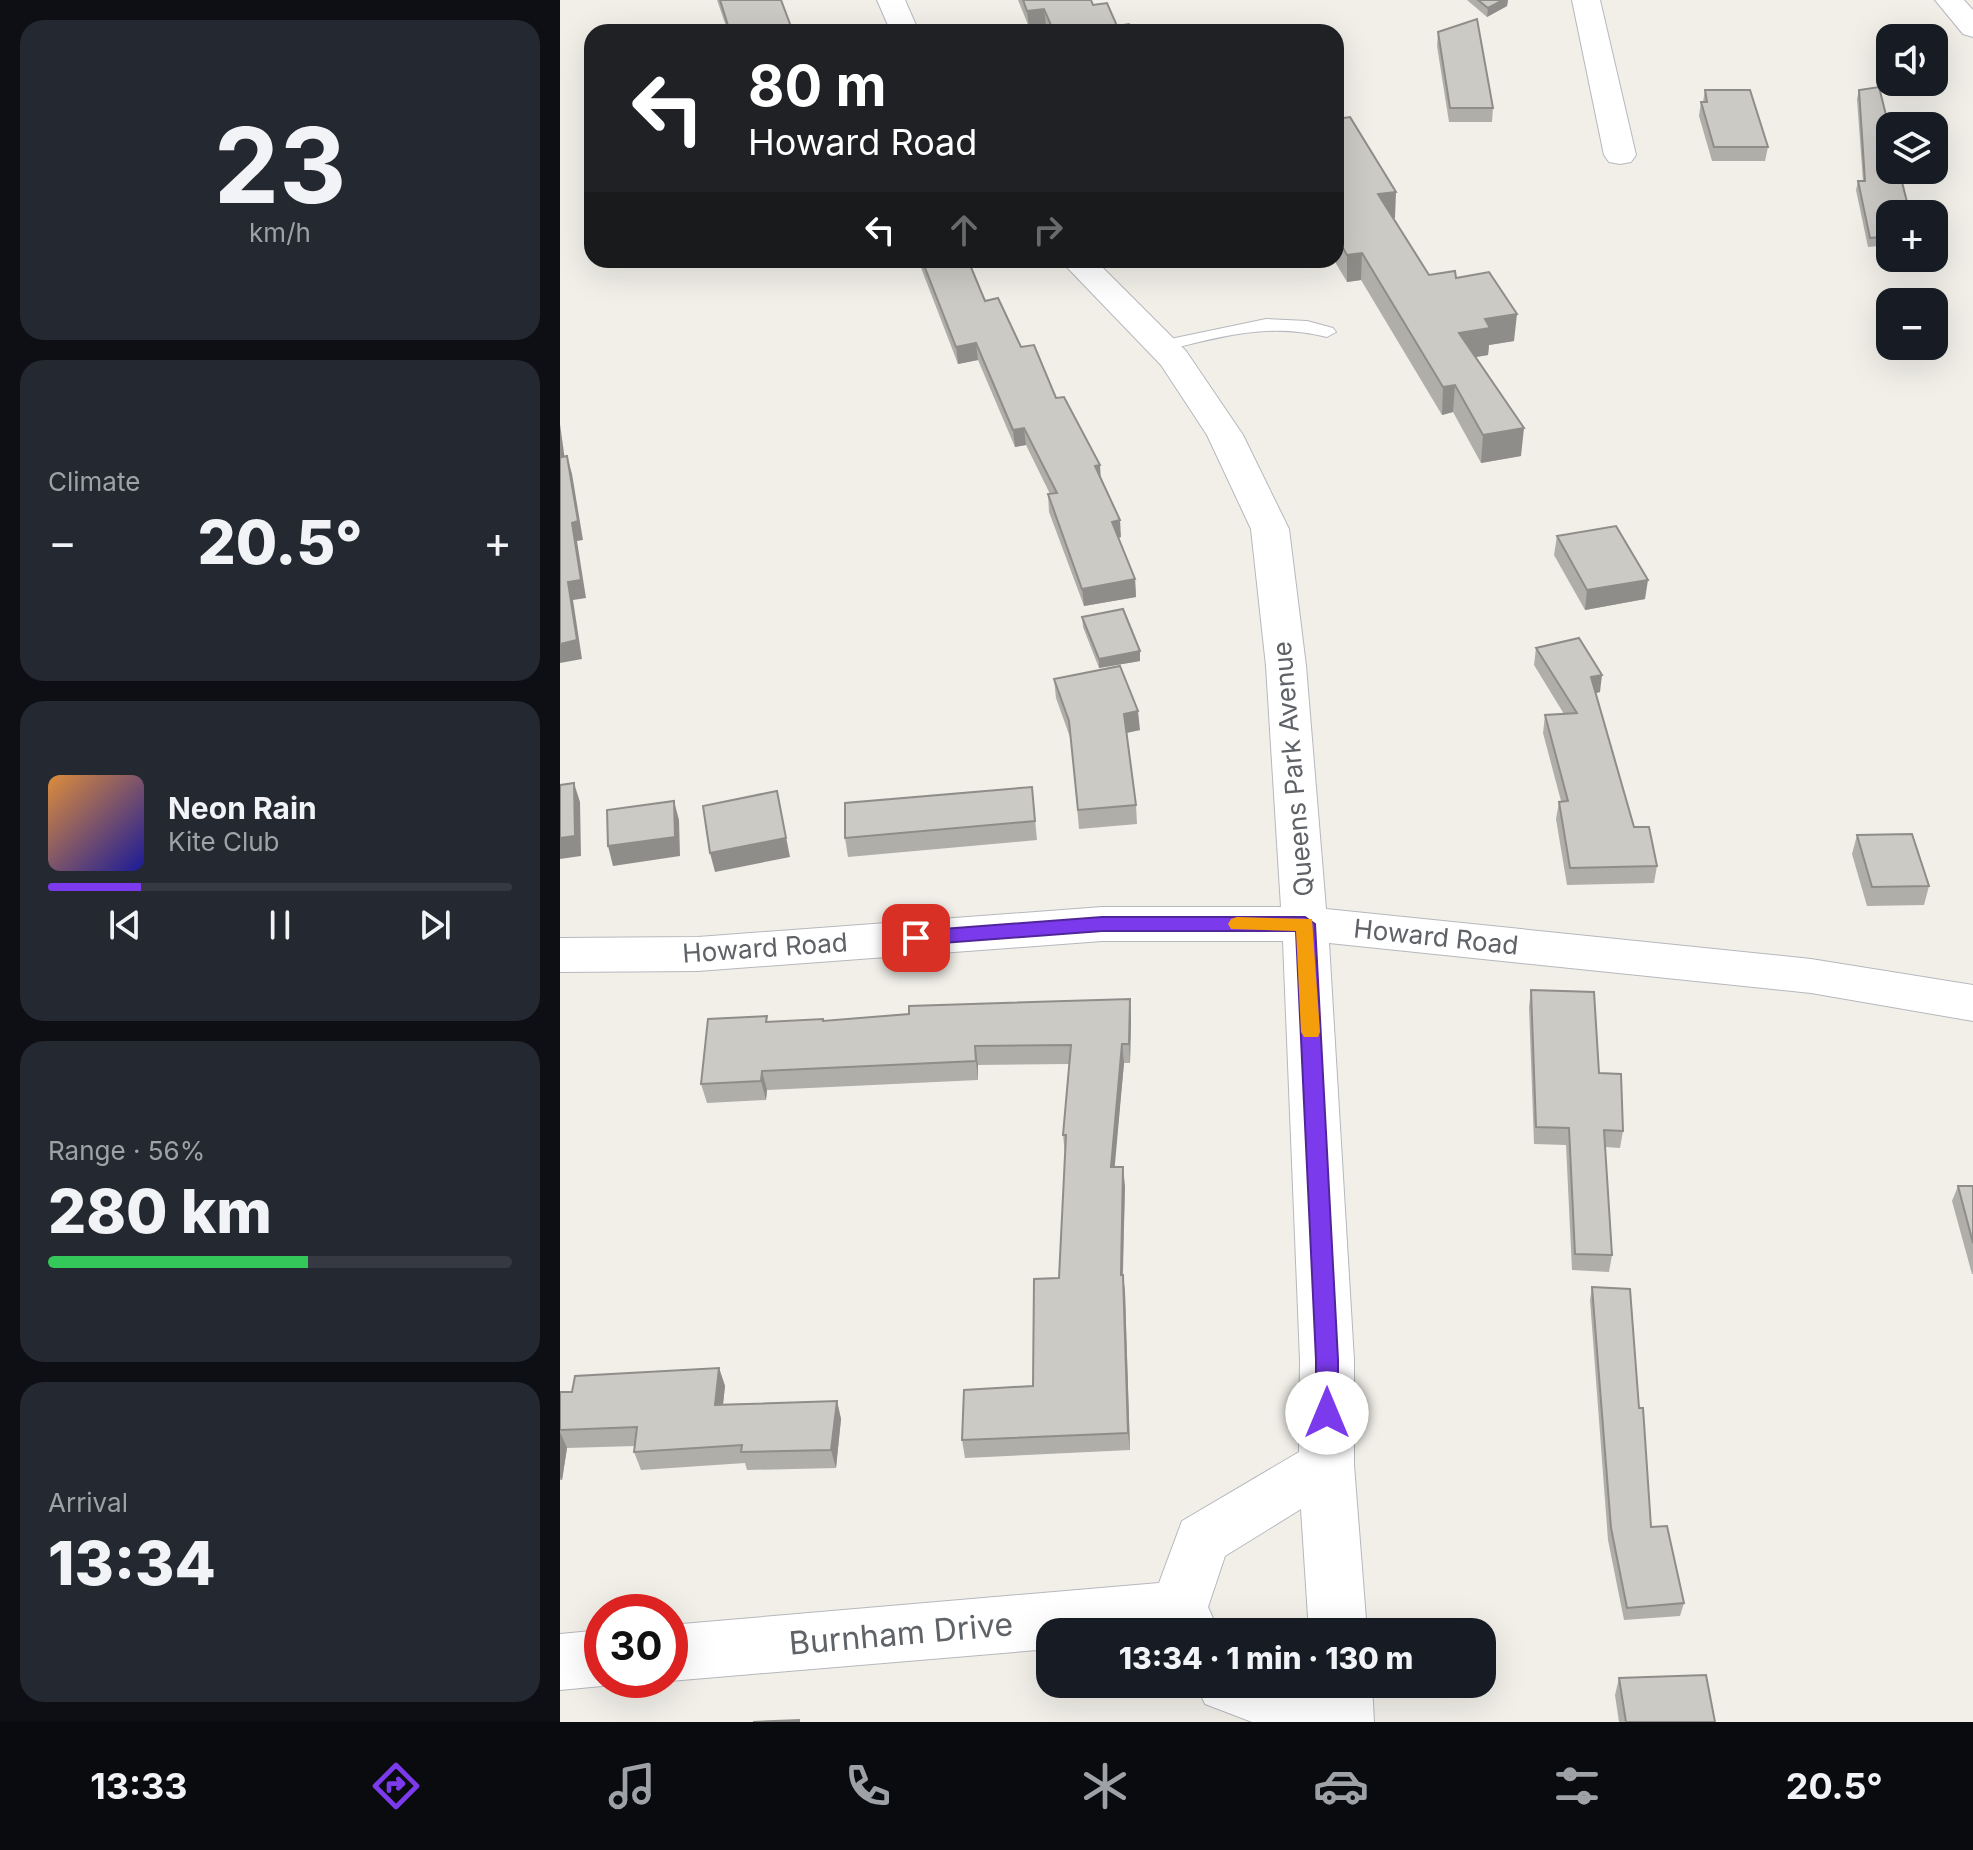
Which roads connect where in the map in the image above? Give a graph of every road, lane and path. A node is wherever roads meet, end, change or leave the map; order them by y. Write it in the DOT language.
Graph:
graph roads {
  1 [pos="891,0"];
  2 [pos="1586,0"];
  3 [pos="1949,0"];
  4 [pos="902,24"];
  5 [pos="1973,28"];
  6 [pos="1620,155"];
  7 [pos="1084,268"];
  8 [pos="1327,332"];
  9 [pos="1162,346"];
  10 [pos="1305,924"];
  11 [pos="560,955"];
  12 [pos="1973,1003"];
  13 [pos="1326,1465"];
  14 [pos="1184,1618"];
  15 [pos="1337,1618"];
  16 [pos="1036,1626"];
  17 [pos="688,1652"];
  18 [pos="584,1660"];
  19 [pos="560,1662"];
  20 [pos="1265,1698"];
  21 [pos="1343,1698"];
  22 [pos="1332,1722"];
  23 [pos="1344,1722"];
  1 -- 4 [label="street"];
  2 -- 6 [label="street"];
  3 -- 5 [label="street"];
  7 -- 9 [label="street, Queens Park Avenue"];
  8 -- 9 [label="lane"];
  9 -- 10 [label="street, Queens Park Avenue"];
  10 -- 11 [label="street, Howard Road"];
  10 -- 12 [label="street, Howard Road"];
  10 -- 13 [label="street, Queens Park Avenue"];
  13 -- 14 [label="street, Burnham Drive"];
  13 -- 15 [label="street, Queens Park Avenue"];
  16 -- 17 [label="street, Burnham Drive"];
  18 -- 19 [label="street"];
  20 -- 22 [label="street"];
  21 -- 23 [label="street"];
}
